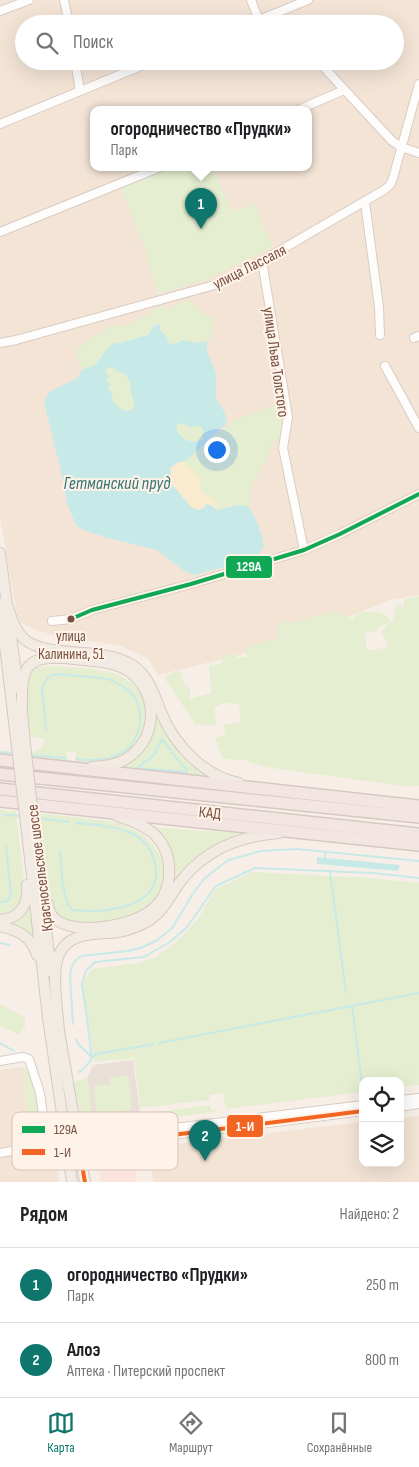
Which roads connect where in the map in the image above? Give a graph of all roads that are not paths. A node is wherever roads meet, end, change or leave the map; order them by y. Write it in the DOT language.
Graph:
graph roads {
  1 [pos="29,0"];
  2 [pos="64,0"];
  3 [pos="251,0"];
  4 [pos="308,0"];
  5 [pos="0,12"];
  6 [pos="274,14"];
  7 [pos="67,15"];
  8 [pos="257,15"];
  9 [pos="76,70"];
  10 [pos="131,70"];
  11 [pos="326,70"];
  12 [pos="419,84"];
  13 [pos="344,90"];
  14 [pos="80,91"];
  15 [pos="307,106"];
  16 [pos="0,124"];
  17 [pos="401,147"];
  18 [pos="419,153"];
  19 [pos="151,171"];
  20 [pos="365,202"];
  21 [pos="0,232"];
  22 [pos="262,261"];
  23 [pos="380,334"];
  24 [pos="0,343"];
  25 [pos="385,366"];
  26 [pos="419,428"];
  27 [pos="419,494"];
  28 [pos="304,550"];
  29 [pos="0,553"];
  30 [pos="4,604"];
  31 [pos="52,621"];
  32 [pos="0,656"];
  33 [pos="11,696"];
  34 [pos="22,719"];
  35 [pos="20,733"];
  36 [pos="0,760"];
  37 [pos="83,769"];
  38 [pos="0,774"];
  39 [pos="0,789"];
  40 [pos="287,792"];
  41 [pos="1,801"];
  42 [pos="419,806"];
  43 [pos="107,812"];
  44 [pos="419,817"];
  45 [pos="302,832"];
  46 [pos="31,833"];
  47 [pos="419,834"];
  48 [pos="28,844"];
  49 [pos="419,845"];
  50 [pos="38,853"];
  51 [pos="0,920"];
  52 [pos="0,926"];
  53 [pos="44,987"];
  54 [pos="59,1031"];
  55 [pos="0,1061"];
  56 [pos="419,1098"];
  57 [pos="404,1100"];
  58 [pos="419,1104"];
  59 [pos="359,1105"];
  60 [pos="404,1106"];
  61 [pos="43,1112"];
  62 [pos="61,1112"];
  63 [pos="72,1112"];
  64 [pos="359,1112"];
  65 [pos="178,1128"];
  66 [pos="178,1134"];
  1 -- 5 [label="street"];
  2 -- 7 [label="street"];
  3 -- 8 [label="street"];
  4 -- 6 [label="street"];
  9 -- 14 [label="street"];
  10 -- 14 [label="street"];
  11 -- 13 [label="street"];
  12 -- 17 [label="street, улица Лассаля"];
  13 -- 15 [label="street"];
  13 -- 17 [label="street"];
  14 -- 16 [label="street"];
  17 -- 18 [label="street"];
  17 -- 20 [label="street, улица Лассаля"];
  19 -- 21 [label="street"];
  20 -- 22 [label="street, улица Лассаля"];
  20 -- 23 [label="street"];
  22 -- 24 [label="street, улица Лассаля"];
  22 -- 28 [label="street, улица Льва Толстого"];
  25 -- 26 [label="street"];
  27 -- 28 [label="street"];
  28 -- 31 [label="street"];
  29 -- 30 [label="main road, Красносельское шоссе"];
  30 -- 33 [label="main road, Красносельское шоссе"];
  30 -- 34 [label="main road, Красносельское шоссе"];
  30 -- 40 [label="main road"];
  32 -- 33 [label="main road"];
  33 -- 35 [label="main road, Красносельское шоссе"];
  34 -- 35 [label="main road, Красносельское шоссе"];
  34 -- 37 [label="main road"];
  35 -- 46 [label="main road, Красносельское шоссе, bridge"];
  36 -- 37 [label="highway"];
  37 -- 40 [label="highway"];
  38 -- 44 [label="highway, КАД"];
  39 -- 47 [label="highway, КАД"];
  40 -- 42 [label="highway"];
  41 -- 43 [label="highway"];
  43 -- 45 [label="highway"];
  43 -- 50 [label="main road"];
  45 -- 49 [label="highway"];
  45 -- 54 [label="main road"];
  46 -- 48 [label="main road, Красносельское шоссе"];
  46 -- 50 [label="main road, Красносельское шоссе"];
  48 -- 51 [label="main road"];
  48 -- 53 [label="main road, Красносельское шоссе"];
  50 -- 54 [label="main road, Красносельское шоссе"];
  52 -- 53 [label="main road"];
  53 -- 62 [label="main road, Красносельское шоссе"];
  54 -- 63 [label="main road, Красносельское шоссе"];
  55 -- 61 [label="street"];
  56 -- 57 [label="street"];
  58 -- 60 [label="street"];
  59 -- 65 [label="street"];
  64 -- 66 [label="street"];
}
